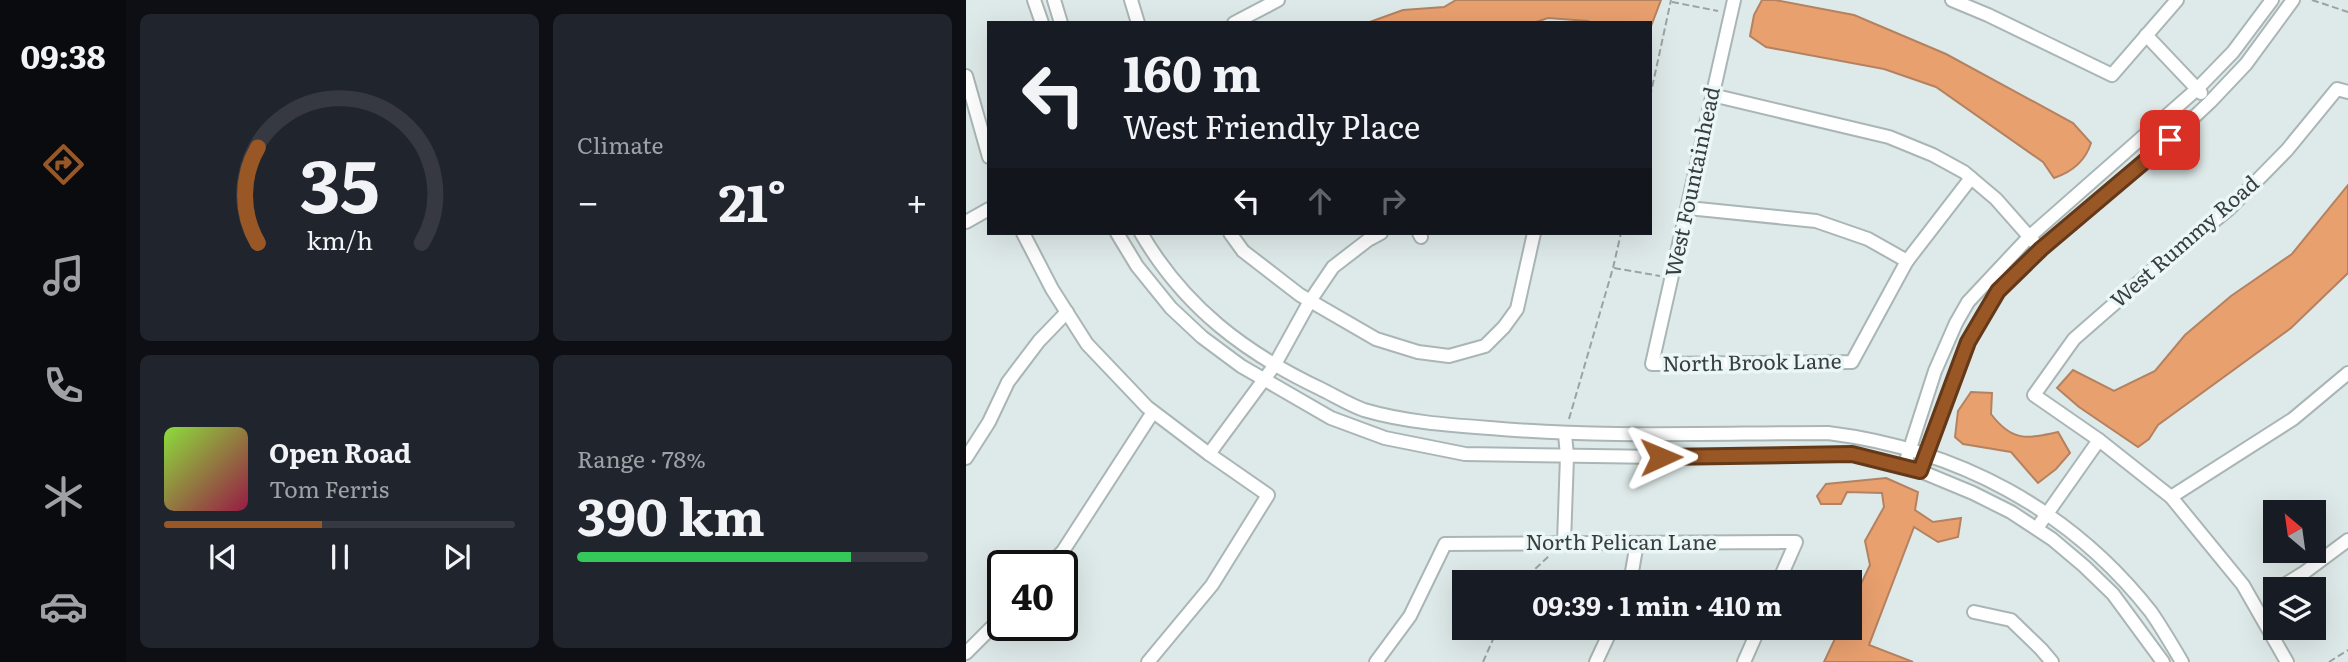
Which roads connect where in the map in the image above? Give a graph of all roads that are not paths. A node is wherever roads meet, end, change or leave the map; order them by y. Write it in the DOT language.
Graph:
graph roads {
  1 [pos="1034,0"];
  2 [pos="1054,0"];
  3 [pos="1131,0"];
  4 [pos="1278,0"];
  5 [pos="1952,0"];
  6 [pos="2177,0"];
  7 [pos="2272,0"];
  8 [pos="2293,0"];
  9 [pos="1732,7"];
  10 [pos="1041,21"];
  11 [pos="1059,21"];
  12 [pos="1137,21"];
  13 [pos="1238,21"];
  14 [pos="2146,35"];
  15 [pos="966,76"];
  16 [pos="2197,89"];
  17 [pos="2343,91"];
  18 [pos="1712,96"];
  19 [pos="2210,102"];
  20 [pos="985,123"];
  21 [pos="1971,178"];
  22 [pos="1688,208"];
  23 [pos="987,210"];
  24 [pos="966,222"];
  25 [pos="1024,235"];
  26 [pos="1118,235"];
  27 [pos="1142,235"];
  28 [pos="1231,235"];
  29 [pos="1377,235"];
  30 [pos="1534,235"];
  31 [pos="2029,237"];
  32 [pos="2041,249"];
  33 [pos="1908,261"];
  34 [pos="1310,301"];
  35 [pos="1067,312"];
  36 [pos="1651,364"];
  37 [pos="1269,373"];
  38 [pos="2348,373"];
  39 [pos="1153,412"];
  40 [pos="1565,434"];
  41 [pos="2099,440"];
  42 [pos="1910,447"];
  43 [pos="1927,453"];
  44 [pos="1209,454"];
  45 [pos="1567,456"];
  46 [pos="966,458"];
  47 [pos="1904,467"];
  48 [pos="1920,471"];
  49 [pos="2171,497"];
  50 [pos="2048,513"];
  51 [pos="2037,528"];
  52 [pos="2348,540"];
  53 [pos="1637,542"];
  54 [pos="1564,543"];
  55 [pos="1064,550"];
  56 [pos="1632,570"];
  57 [pos="1784,570"];
  58 [pos="2297,577"];
  59 [pos="2263,598"];
  60 [pos="2253,604"];
  61 [pos="1973,612"];
  62 [pos="987,632"];
  63 [pos="1606,640"];
  64 [pos="1754,640"];
  65 [pos="966,653"];
  66 [pos="2177,660"];
  67 [pos="1148,662"];
  68 [pos="1376,662"];
  69 [pos="1596,662"];
  70 [pos="1744,662"];
  71 [pos="2052,662"];
  72 [pos="2163,662"];
  73 [pos="2287,662"];
  1 -- 10 [label="street"];
  2 -- 11 [label="street"];
  3 -- 12 [label="street"];
  4 -- 13 [label="street"];
  5 -- 14 [label="street"];
  6 -- 14 [label="street"];
  7 -- 16 [label="street"];
  8 -- 19 [label="street"];
  9 -- 18 [label="street, West Fountainhead"];
  14 -- 16 [label="street"];
  15 -- 20 [label="street"];
  16 -- 19 [label="street"];
  16 -- 31 [label="street"];
  17 -- 41 [label="street, West Rummy Road"];
  18 -- 21 [label="street"];
  18 -- 22 [label="street, West Fountainhead"];
  19 -- 32 [label="street"];
  21 -- 31 [label="street"];
  21 -- 33 [label="street"];
  22 -- 33 [label="street"];
  22 -- 36 [label="street, West Fountainhead"];
  23 -- 24 [label="street"];
  25 -- 35 [label="street"];
  26 -- 37 [label="street"];
  27 -- 37 [label="street"];
  28 -- 34 [label="street"];
  29 -- 34 [label="street"];
  30 -- 34 [label="street"];
  31 -- 32 [label="street"];
  31 -- 42 [label="street"];
  32 -- 43 [label="street"];
  33 -- 36 [label="street, North Brook Lane"];
  34 -- 37 [label="street"];
  35 -- 39 [label="street"];
  35 -- 46 [label="street"];
  37 -- 40 [label="street"];
  37 -- 44 [label="street"];
  37 -- 45 [label="street"];
  38 -- 49 [label="street"];
  39 -- 44 [label="street"];
  39 -- 55 [label="street"];
  40 -- 42 [label="street"];
  40 -- 45 [label="street"];
  41 -- 49 [label="street"];
  41 -- 50 [label="street"];
  42 -- 43 [label="street"];
  42 -- 47 [label="street"];
  43 -- 48 [label="street"];
  43 -- 50 [label="street"];
  44 -- 67 [label="street"];
  45 -- 47 [label="street"];
  45 -- 54 [label="street"];
  47 -- 48 [label="street"];
  48 -- 51 [label="street"];
  49 -- 60 [label="street"];
  50 -- 51 [label="street"];
  50 -- 66 [label="street"];
  51 -- 72 [label="street"];
  52 -- 58 [label="street"];
  53 -- 54 [label="street, North Pelican Lane"];
  53 -- 56 [label="street"];
  53 -- 57 [label="street, North Pelican Lane"];
  54 -- 68 [label="street, North Pelican Lane"];
  59 -- 60 [label="street"];
  60 -- 73 [label="street"];
  61 -- 71 [label="street"];
  62 -- 65 [label="street"];
  63 -- 69 [label="street"];
  64 -- 70 [label="street"];
}
